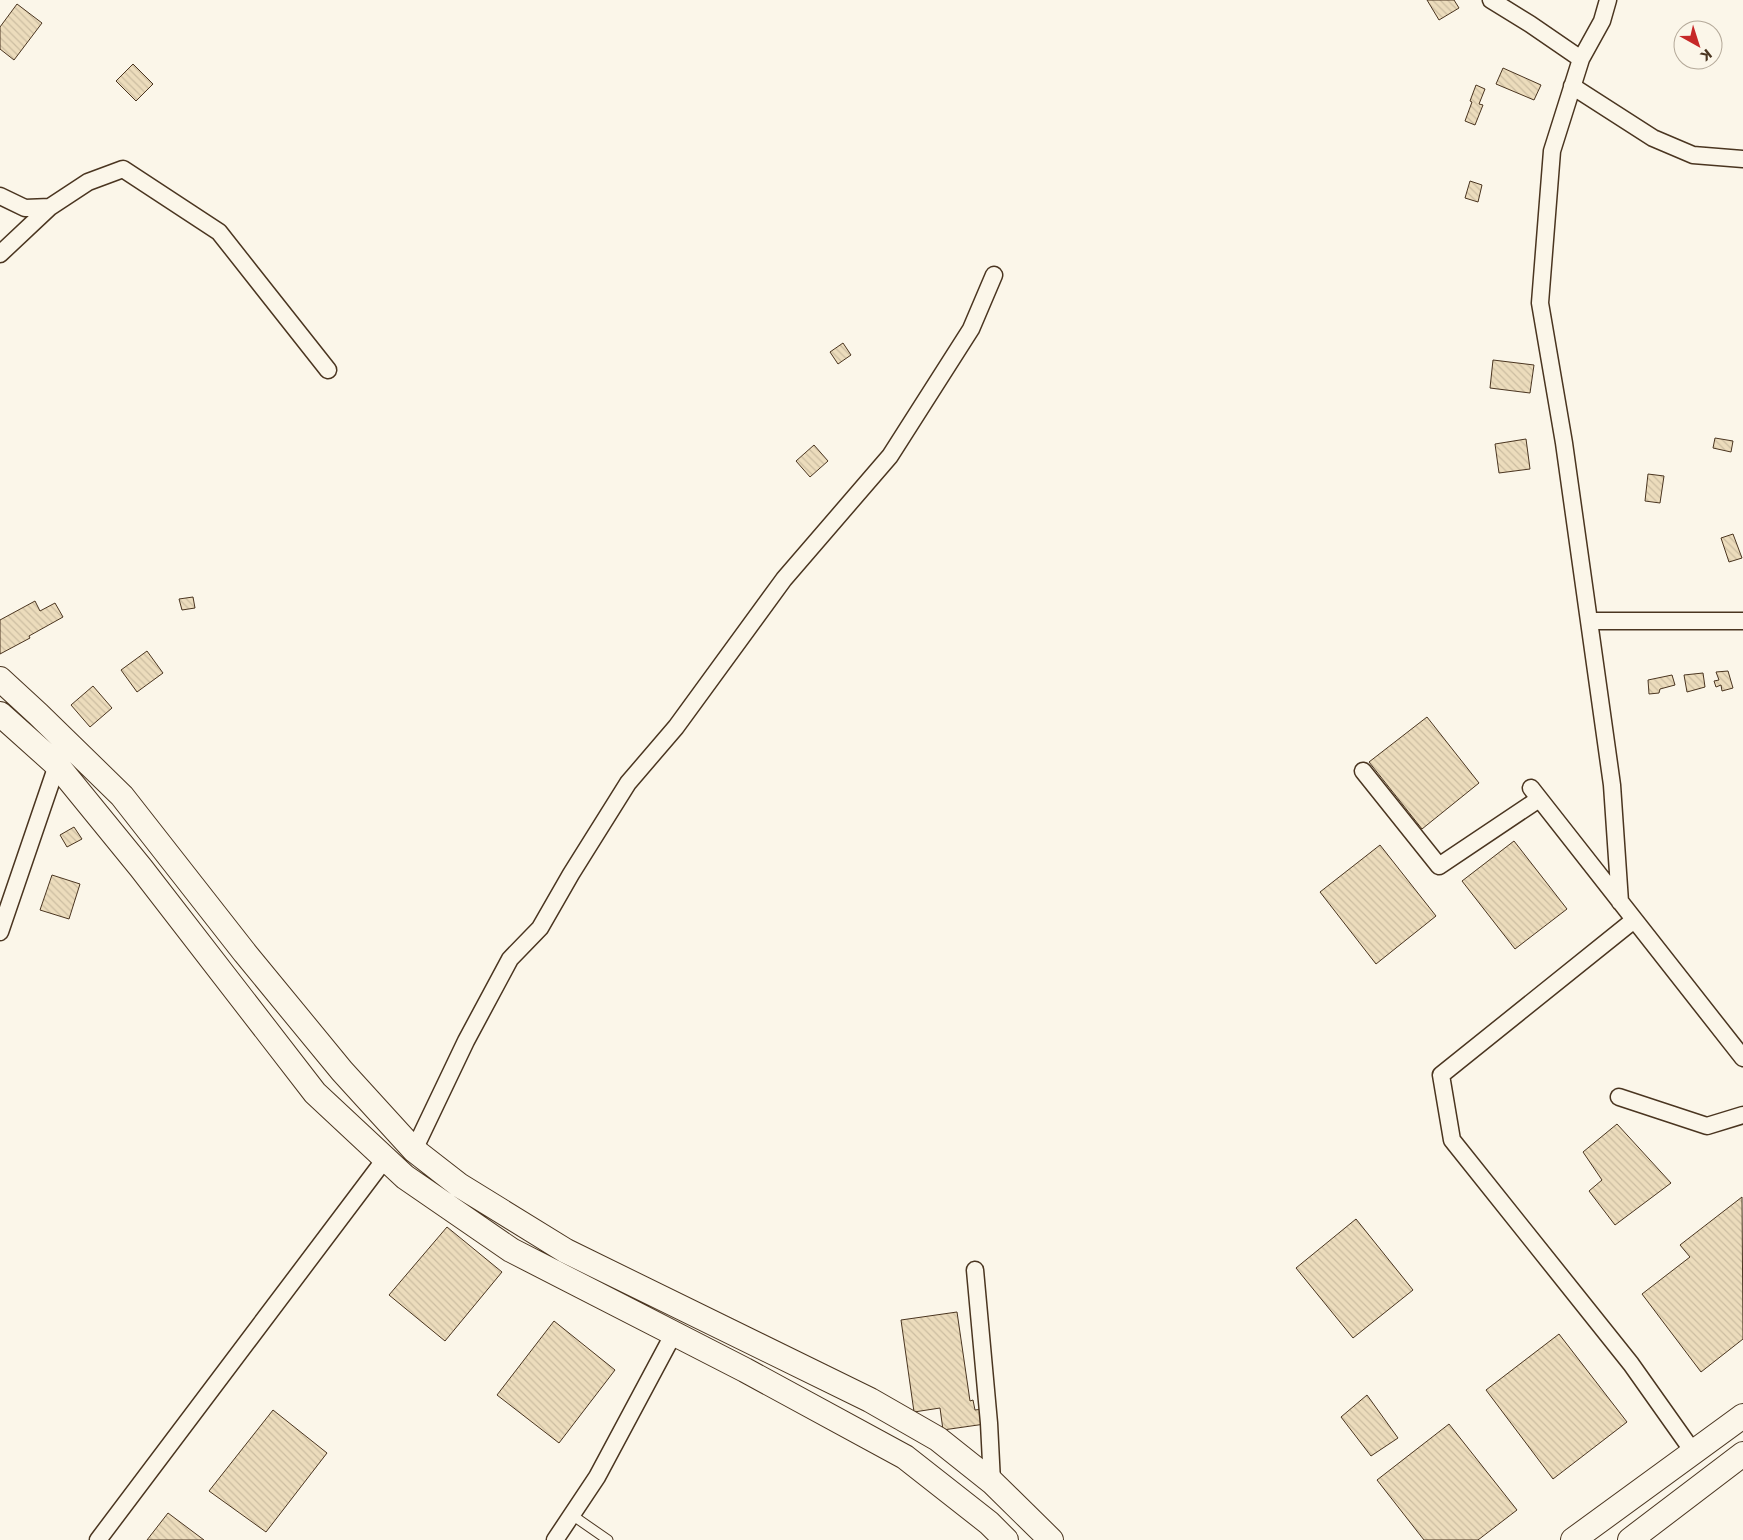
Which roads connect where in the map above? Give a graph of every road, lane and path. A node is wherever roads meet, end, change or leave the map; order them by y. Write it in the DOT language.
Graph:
graph roads {
  1 [pos="1491,0"];
  2 [pos="1608,0"];
  3 [pos="1580,59"];
  4 [pos="1572,86"];
  5 [pos="1743,159"];
  6 [pos="0,196"];
  7 [pos="50,207"];
  8 [pos="0,254"];
  9 [pos="994,275"];
  10 [pos="328,370"];
  11 [pos="1589,621"];
  12 [pos="1743,621"];
  13 [pos="0,679"];
  14 [pos="0,714"];
  15 [pos="79,754"];
  16 [pos="58,765"];
  17 [pos="1362,771"];
  18 [pos="1620,902"];
  19 [pos="1634,920"];
  20 [pos="0,932"];
  21 [pos="1743,1056"];
  22 [pos="342,1071"];
  23 [pos="314,1093"];
  24 [pos="1619,1097"];
  25 [pos="1743,1115"];
  26 [pos="414,1150"];
  27 [pos="386,1159"];
  28 [pos="975,1270"];
  29 [pos="674,1333"];
  30 [pos="1743,1416"];
  31 [pos="1694,1453"];
  32 [pos="1743,1454"];
  33 [pos="992,1482"];
  34 [pos="572,1514"];
  35 [pos="1642,1536"];
  36 [pos="98,1540"];
  37 [pos="555,1540"];
  38 [pos="608,1540"];
  39 [pos="1006,1540"];
  40 [pos="1052,1540"];
  41 [pos="1573,1540"];
  1 -- 3 [label="street"];
  2 -- 3 [label="street"];
  3 -- 4 [label="street"];
  4 -- 5 [label="street"];
  4 -- 11 [label="street"];
  6 -- 7 [label="street"];
  7 -- 8 [label="street"];
  7 -- 10 [label="street"];
  9 -- 26 [label="street"];
  11 -- 12 [label="street"];
  11 -- 18 [label="street"];
  13 -- 15 [label="main road"];
  14 -- 16 [label="main road"];
  15 -- 16 [label="main road"];
  15 -- 22 [label="main road"];
  16 -- 20 [label="street"];
  16 -- 23 [label="main road"];
  17 -- 18 [label="street"];
  18 -- 19 [label="street"];
  19 -- 21 [label="street"];
  19 -- 31 [label="street"];
  22 -- 23 [label="main road"];
  22 -- 26 [label="main road"];
  23 -- 27 [label="main road"];
  24 -- 25 [label="street"];
  26 -- 33 [label="main road"];
  27 -- 29 [label="main road"];
  27 -- 36 [label="street"];
  28 -- 33 [label="street"];
  29 -- 34 [label="street"];
  29 -- 39 [label="main road"];
  30 -- 31 [label="main road"];
  31 -- 41 [label="main road"];
  32 -- 35 [label="main road"];
  33 -- 40 [label="main road"];
  34 -- 37 [label="street"];
  34 -- 38 [label="lane"];
}
